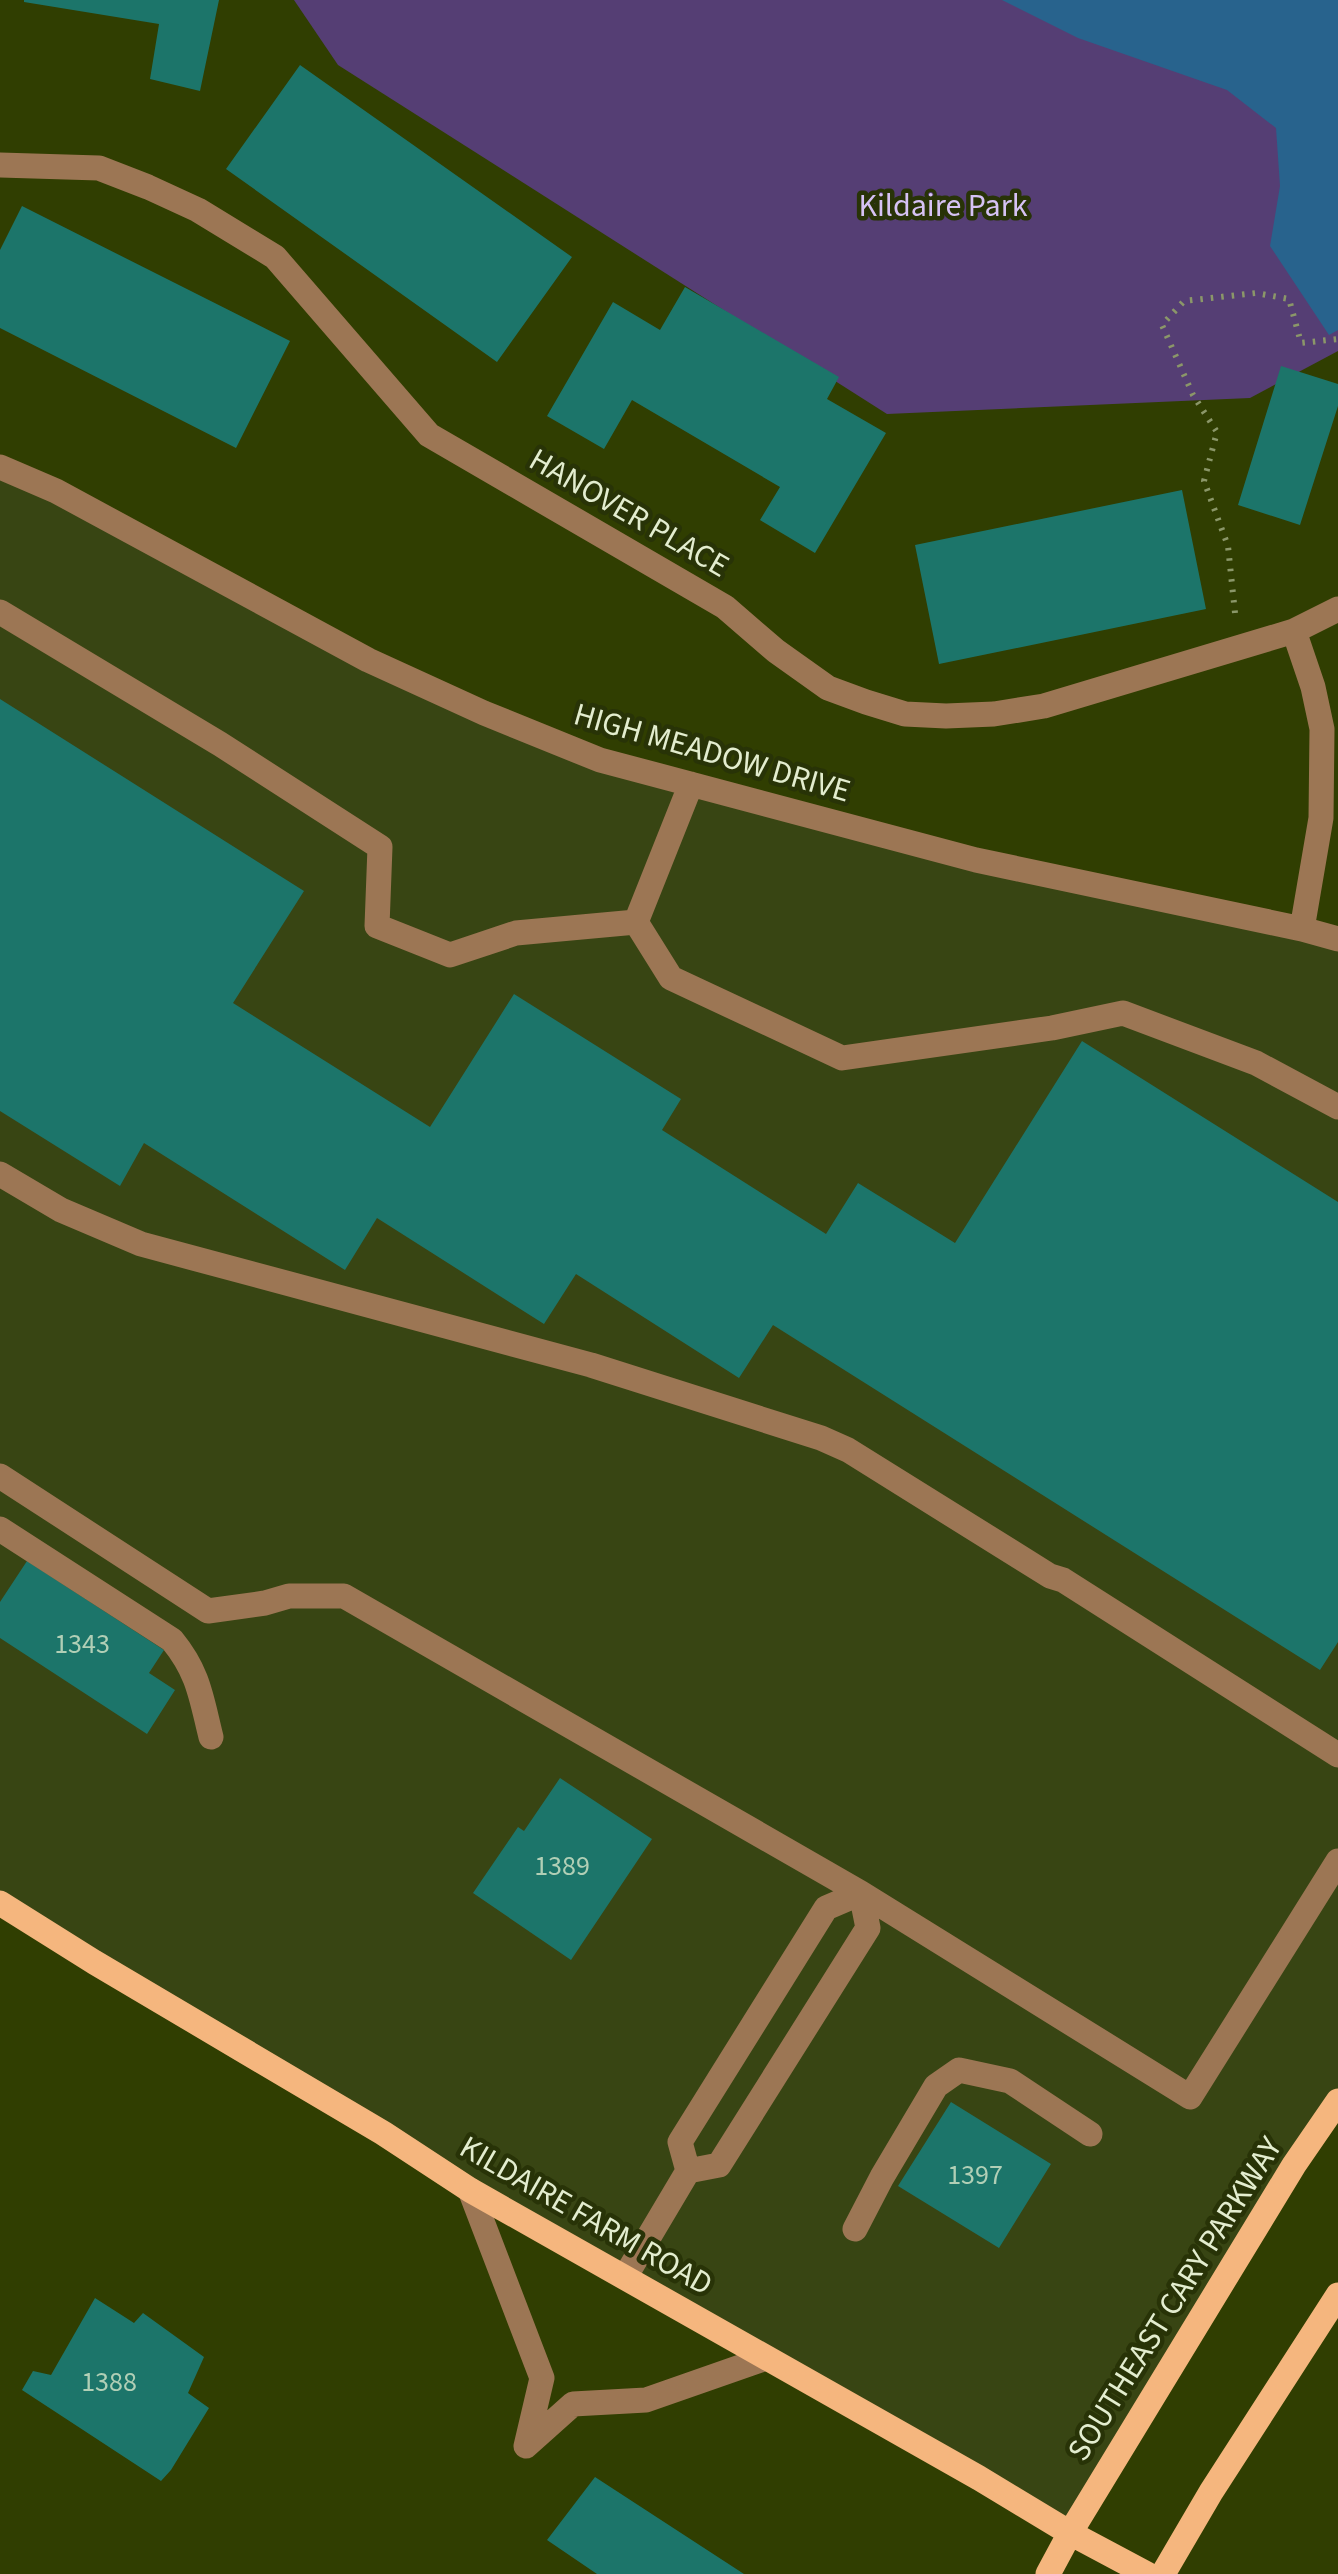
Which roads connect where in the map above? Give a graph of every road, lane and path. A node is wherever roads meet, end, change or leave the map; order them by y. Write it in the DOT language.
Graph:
graph roads {
  1 [pos="0,165"];
  2 [pos="1338,338"];
  3 [pos="0,467"];
  4 [pos="1338,609"];
  5 [pos="0,612"];
  6 [pos="1294,631"];
  7 [pos="1240,647"];
  8 [pos="690,784"];
  9 [pos="636,922"];
  10 [pos="1302,929"];
  11 [pos="1338,940"];
  12 [pos="1338,1107"];
  13 [pos="0,1174"];
  14 [pos="0,1476"];
  15 [pos="0,1529"];
  16 [pos="211,1737"];
  17 [pos="1338,1755"];
  18 [pos="1338,1861"];
  19 [pos="861,1893"];
  20 [pos="0,1903"];
  21 [pos="1338,2101"];
  22 [pos="1090,2134"];
  23 [pos="688,2171"];
  24 [pos="470,2190"];
  25 [pos="855,2230"];
  26 [pos="625,2277"];
  27 [pos="1338,2295"];
  28 [pos="766,2358"];
  29 [pos="1070,2533"];
  30 [pos="1048,2574"];
  31 [pos="1147,2574"];
  32 [pos="1163,2574"];
  1 -- 7 [label="street, HANOVER PLACE"];
  2 -- 7 [label="path"];
  3 -- 8 [label="street, HIGH MEADOW DRIVE"];
  4 -- 6 [label="street, HANOVER PLACE"];
  5 -- 9 [label="street"];
  6 -- 7 [label="street, HANOVER PLACE"];
  6 -- 10 [label="street"];
  8 -- 9 [label="street"];
  8 -- 10 [label="street, HIGH MEADOW DRIVE"];
  9 -- 12 [label="street"];
  10 -- 11 [label="street, HIGH MEADOW DRIVE"];
  13 -- 17 [label="street"];
  14 -- 19 [label="street"];
  15 -- 16 [label="street"];
  18 -- 19 [label="street"];
  19 -- 23 [label="street"];
  19 -- 23 [label="street"];
  20 -- 24 [label="main road, KILDAIRE FARM ROAD"];
  21 -- 29 [label="main road, SOUTHEAST CARY PARKWAY"];
  22 -- 25 [label="street"];
  23 -- 26 [label="street"];
  24 -- 26 [label="main road, KILDAIRE FARM ROAD"];
  24 -- 28 [label="street"];
  26 -- 28 [label="main road, KILDAIRE FARM ROAD"];
  27 -- 32 [label="main road"];
  28 -- 29 [label="main road, KILDAIRE FARM ROAD"];
  29 -- 30 [label="main road, SOUTHEAST CARY PARKWAY"];
  29 -- 31 [label="main road, KILDAIRE FARM ROAD"];
}
